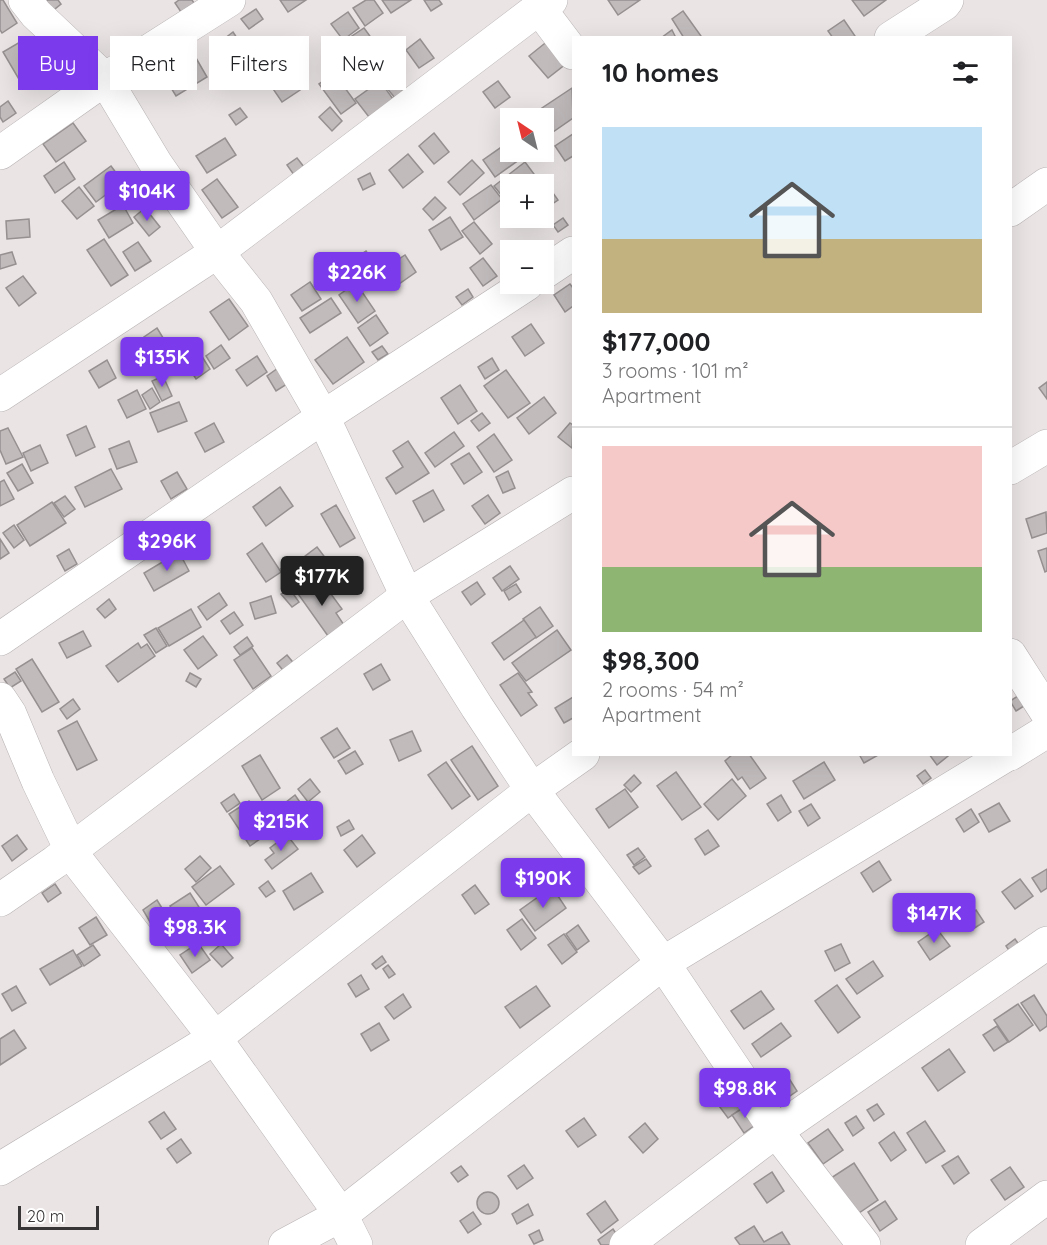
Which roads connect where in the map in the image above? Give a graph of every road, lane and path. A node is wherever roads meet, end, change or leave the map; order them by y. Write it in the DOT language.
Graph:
graph roads {
  1 [pos="25,0"];
  2 [pos="229,0"];
  3 [pos="946,0"];
  4 [pos="545,4"];
  5 [pos="894,36"];
  6 [pos="572,51"];
  7 [pos="105,79"];
  8 [pos="0,153"];
  9 [pos="1047,184"];
  10 [pos="1012,209"];
  11 [pos="217,252"];
  12 [pos="572,254"];
  13 [pos="554,266"];
  14 [pos="512,294"];
  15 [pos="0,395"];
  16 [pos="323,417"];
  17 [pos="1047,446"];
  18 [pos="1012,467"];
  19 [pos="572,494"];
  20 [pos="407,596"];
  21 [pos="0,639"];
  22 [pos="1012,658"];
  23 [pos="0,699"];
  24 [pos="1047,713"];
  25 [pos="1047,731"];
  26 [pos="1012,752"];
  27 [pos="580,756"];
  28 [pos="1006,756"];
  29 [pos="532,790"];
  30 [pos="0,900"];
  31 [pos="1047,943"];
  32 [pos="663,963"];
  33 [pos="215,1038"];
  34 [pos="776,1131"];
  35 [pos="0,1169"];
  36 [pos="1047,1197"];
  37 [pos="341,1215"];
  38 [pos="285,1245"];
  39 [pos="356,1245"];
  40 [pos="626,1245"];
  41 [pos="864,1245"];
  42 [pos="982,1245"];
  1 -- 7 [label="street"];
  2 -- 7 [label="street"];
  3 -- 5 [label="street"];
  4 -- 6 [label="street"];
  4 -- 11 [label="street"];
  7 -- 8 [label="street"];
  7 -- 11 [label="street"];
  9 -- 10 [label="street"];
  11 -- 15 [label="street"];
  11 -- 16 [label="street"];
  12 -- 13 [label="street"];
  14 -- 16 [label="street"];
  16 -- 20 [label="street"];
  16 -- 21 [label="street"];
  17 -- 18 [label="street"];
  19 -- 20 [label="street"];
  20 -- 29 [label="street"];
  20 -- 30 [label="street"];
  22 -- 24 [label="street"];
  23 -- 33 [label="street"];
  25 -- 26 [label="street"];
  27 -- 29 [label="street"];
  28 -- 32 [label="street"];
  29 -- 32 [label="street"];
  29 -- 33 [label="street"];
  31 -- 34 [label="street"];
  32 -- 34 [label="street"];
  32 -- 37 [label="street"];
  33 -- 35 [label="street"];
  33 -- 37 [label="street"];
  34 -- 40 [label="street"];
  34 -- 41 [label="street"];
  36 -- 42 [label="street"];
  37 -- 38 [label="street"];
  37 -- 39 [label="street"];
}
